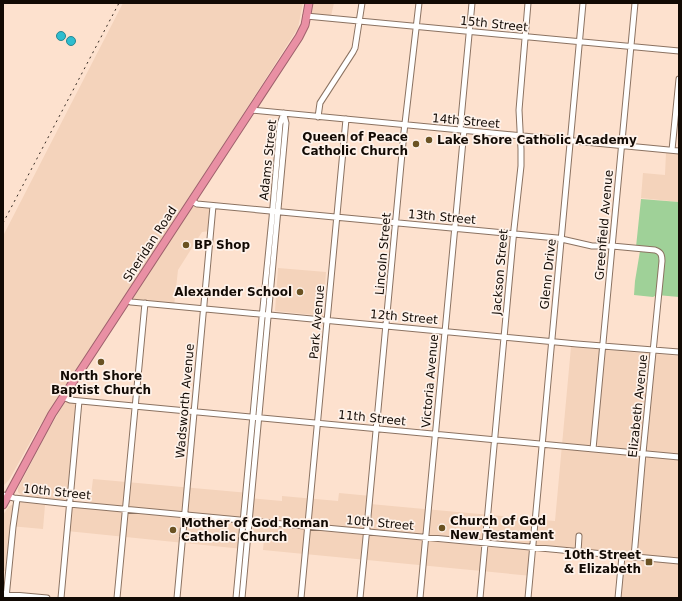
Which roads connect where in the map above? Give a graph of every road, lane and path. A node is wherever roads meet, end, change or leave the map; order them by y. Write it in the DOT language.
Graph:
graph roads {
  1 [pos="309,3"];
  2 [pos="362,3"];
  3 [pos="419,3"];
  4 [pos="472,3"];
  5 [pos="528,3"];
  6 [pos="584,3"];
  7 [pos="635,3"];
  8 [pos="306,16"];
  9 [pos="358,21"];
  10 [pos="417,26"];
  11 [pos="469,32"];
  12 [pos="525,37"];
  13 [pos="580,42"];
  14 [pos="631,47"];
  15 [pos="679,51"];
  16 [pos="679,79"];
  17 [pos="251,110"];
  18 [pos="284,113"];
  19 [pos="318,117"];
  20 [pos="346,119"];
  21 [pos="405,125"];
  22 [pos="462,130"];
  23 [pos="521,136"];
  24 [pos="571,140"];
  25 [pos="621,145"];
  26 [pos="672,150"];
  27 [pos="679,151"];
  28 [pos="192,201"];
  29 [pos="213,206"];
  30 [pos="275,211"];
  31 [pos="337,217"];
  32 [pos="396,223"];
  33 [pos="455,228"];
  34 [pos="514,234"];
  35 [pos="562,238"];
  36 [pos="612,246"];
  37 [pos="662,257"];
  38 [pos="127,300"];
  39 [pos="145,303"];
  40 [pos="204,308"];
  41 [pos="265,314"];
  42 [pos="327,320"];
  43 [pos="386,326"];
  44 [pos="445,331"];
  45 [pos="504,337"];
  46 [pos="552,341"];
  47 [pos="603,346"];
  48 [pos="653,350"];
  49 [pos="679,352"];
  50 [pos="63,397"];
  51 [pos="79,400"];
  52 [pos="135,406"];
  53 [pos="194,412"];
  54 [pos="256,417"];
  55 [pos="318,423"];
  56 [pos="377,429"];
  57 [pos="435,434"];
  58 [pos="494,440"];
  59 [pos="542,444"];
  60 [pos="593,449"];
  61 [pos="643,453"];
  62 [pos="679,457"];
  63 [pos="5,496"];
  64 [pos="17,499"];
  65 [pos="69,504"];
  66 [pos="3,505"];
  67 [pos="126,509"];
  68 [pos="184,515"];
  69 [pos="246,520"];
  70 [pos="308,526"];
  71 [pos="367,532"];
  72 [pos="579,536"];
  73 [pos="426,538"];
  74 [pos="485,543"];
  75 [pos="533,548"];
  76 [pos="578,552"];
  77 [pos="622,556"];
  78 [pos="634,557"];
  79 [pos="679,562"];
  80 [pos="5,596"];
  81 [pos="48,598"];
  82 [pos="60,598"];
  83 [pos="117,598"];
  84 [pos="177,598"];
  85 [pos="236,598"];
  86 [pos="242,598"];
  87 [pos="301,598"];
  88 [pos="360,598"];
  89 [pos="420,598"];
  90 [pos="480,598"];
  91 [pos="528,598"];
  92 [pos="618,598"];
  1 -- 8 [label="highway, Sheridan Road"];
  2 -- 9 [label="street"];
  3 -- 10 [label="street, Lincoln Street"];
  4 -- 11 [label="street, Victoria Avenue"];
  5 -- 12 [label="street, Jackson Street"];
  6 -- 13 [label="street, Glenn Drive"];
  7 -- 14 [label="street, Greenfield Avenue"];
  8 -- 9 [label="street, 15th Street"];
  8 -- 17 [label="highway, Sheridan Road"];
  9 -- 10 [label="street, 15th Street"];
  9 -- 19 [label="street"];
  10 -- 11 [label="street, 15th Street"];
  10 -- 21 [label="street, Lincoln Street"];
  11 -- 12 [label="street, 15th Street"];
  11 -- 22 [label="street, Victoria Avenue"];
  12 -- 13 [label="street, 15th Street"];
  12 -- 23 [label="street, Jackson Street"];
  13 -- 14 [label="street, 15th Street"];
  13 -- 24 [label="street, Glenn Drive"];
  14 -- 15 [label="street, 15th Street"];
  14 -- 25 [label="street, Greenfield Avenue"];
  16 -- 26 [label="street"];
  17 -- 18 [label="street, 14th Street"];
  17 -- 28 [label="highway, Sheridan Road"];
  18 -- 19 [label="street, 14th Street"];
  18 -- 30 [label="street, Adams Street"];
  19 -- 20 [label="street, 14th Street"];
  20 -- 21 [label="street, 14th Street"];
  20 -- 31 [label="street, Park Avenue"];
  21 -- 22 [label="street, 14th Street"];
  21 -- 32 [label="street, Lincoln Street"];
  22 -- 23 [label="street, 14th Street"];
  22 -- 33 [label="street, Victoria Avenue"];
  23 -- 24 [label="street, 14th Street"];
  23 -- 34 [label="street, Jackson Street"];
  24 -- 25 [label="street, 14th Street"];
  24 -- 35 [label="street, Glenn Drive"];
  25 -- 26 [label="street, 14th Street"];
  25 -- 36 [label="street, Greenfield Avenue"];
  26 -- 27 [label="street, 14th Street"];
  28 -- 29 [label="street, 13th Street"];
  28 -- 38 [label="highway, Sheridan Road"];
  29 -- 30 [label="street, 13th Street"];
  29 -- 40 [label="street, Wadsworth Avenue"];
  30 -- 31 [label="street, 13th Street"];
  30 -- 41 [label="street, Adams Street"];
  31 -- 32 [label="street, 13th Street"];
  31 -- 42 [label="street, Park Avenue"];
  32 -- 33 [label="street, 13th Street"];
  32 -- 43 [label="street, Lincoln Street"];
  33 -- 34 [label="street, 13th Street"];
  33 -- 44 [label="street, Victoria Avenue"];
  34 -- 35 [label="street, 13th Street"];
  34 -- 45 [label="street, Jackson Street"];
  35 -- 36 [label="street, 13th Street"];
  35 -- 46 [label="street, Glenn Drive"];
  36 -- 37 [label="street, 13th Street"];
  36 -- 47 [label="street, Greenfield Avenue"];
  37 -- 48 [label="street, Elizabeth Avenue"];
  38 -- 39 [label="street, 12th Street"];
  38 -- 50 [label="highway, Sheridan Road"];
  39 -- 40 [label="street, 12th Street"];
  39 -- 52 [label="street"];
  40 -- 41 [label="street, 12th Street"];
  40 -- 53 [label="street, Wadsworth Avenue"];
  41 -- 42 [label="street, 12th Street"];
  41 -- 54 [label="street, Adams Street"];
  42 -- 43 [label="street, 12th Street"];
  42 -- 55 [label="street, Park Avenue"];
  43 -- 44 [label="street, 12th Street"];
  43 -- 56 [label="street, Lincoln Street"];
  44 -- 45 [label="street, 12th Street"];
  44 -- 57 [label="street, Victoria Avenue"];
  45 -- 46 [label="street, 12th Street"];
  45 -- 58 [label="street, Jackson Street"];
  46 -- 47 [label="street, 12th Street"];
  46 -- 59 [label="street, Glenn Drive"];
  47 -- 48 [label="street, 12th Street"];
  47 -- 60 [label="street, Greenfield Avenue"];
  48 -- 49 [label="street, 12th Street"];
  48 -- 61 [label="street, Elizabeth Avenue"];
  50 -- 51 [label="street, 11th Street"];
  50 -- 63 [label="highway, Sheridan Road"];
  51 -- 52 [label="street, 11th Street"];
  51 -- 65 [label="street"];
  52 -- 53 [label="street, 11th Street"];
  52 -- 67 [label="street"];
  53 -- 54 [label="street, 11th Street"];
  53 -- 68 [label="street, Wadsworth Avenue"];
  54 -- 55 [label="street, 11th Street"];
  54 -- 69 [label="street, Adams Street"];
  55 -- 56 [label="street, 11th Street"];
  55 -- 70 [label="street, Park Avenue"];
  56 -- 57 [label="street, 11th Street"];
  56 -- 71 [label="street, Lincoln Street"];
  57 -- 58 [label="street, 11th Street"];
  57 -- 73 [label="street, Victoria Avenue"];
  58 -- 59 [label="street, 11th Street"];
  58 -- 74 [label="street, Jackson Street"];
  59 -- 60 [label="street, 11th Street"];
  59 -- 75 [label="street, Glenn Drive"];
  60 -- 61 [label="street, 11th Street"];
  61 -- 62 [label="street, 11th Street"];
  61 -- 78 [label="street, Elizabeth Avenue"];
  63 -- 64 [label="street, 10th Street"];
  63 -- 66 [label="highway, Sheridan Road"];
  64 -- 65 [label="street, 10th Street"];
  64 -- 80 [label="street"];
  65 -- 67 [label="street, 10th Street"];
  65 -- 82 [label="street"];
  67 -- 68 [label="street, 10th Street"];
  67 -- 83 [label="street"];
  68 -- 69 [label="street, 10th Street"];
  68 -- 84 [label="street, Wadsworth Avenue"];
  69 -- 70 [label="street, 10th Street"];
  69 -- 85 [label="street, Adams Street"];
  69 -- 86 [label="street, Adams Street"];
  70 -- 71 [label="street, 10th Street"];
  70 -- 87 [label="street, Park Avenue"];
  71 -- 73 [label="street, 10th Street"];
  71 -- 88 [label="street, Lincoln Street"];
  72 -- 76 [label="street"];
  73 -- 74 [label="street, 10th Street"];
  73 -- 89 [label="street, Victoria Avenue"];
  74 -- 75 [label="street, 10th Street"];
  74 -- 90 [label="street, Jackson Street"];
  75 -- 76 [label="street, 10th Street"];
  75 -- 91 [label="street, Glenn Drive"];
  76 -- 77 [label="street, 10th Street"];
  77 -- 78 [label="street, 10th Street"];
  77 -- 92 [label="street"];
  78 -- 79 [label="street, 10th Street"];
  80 -- 81 [label="street"];
}
